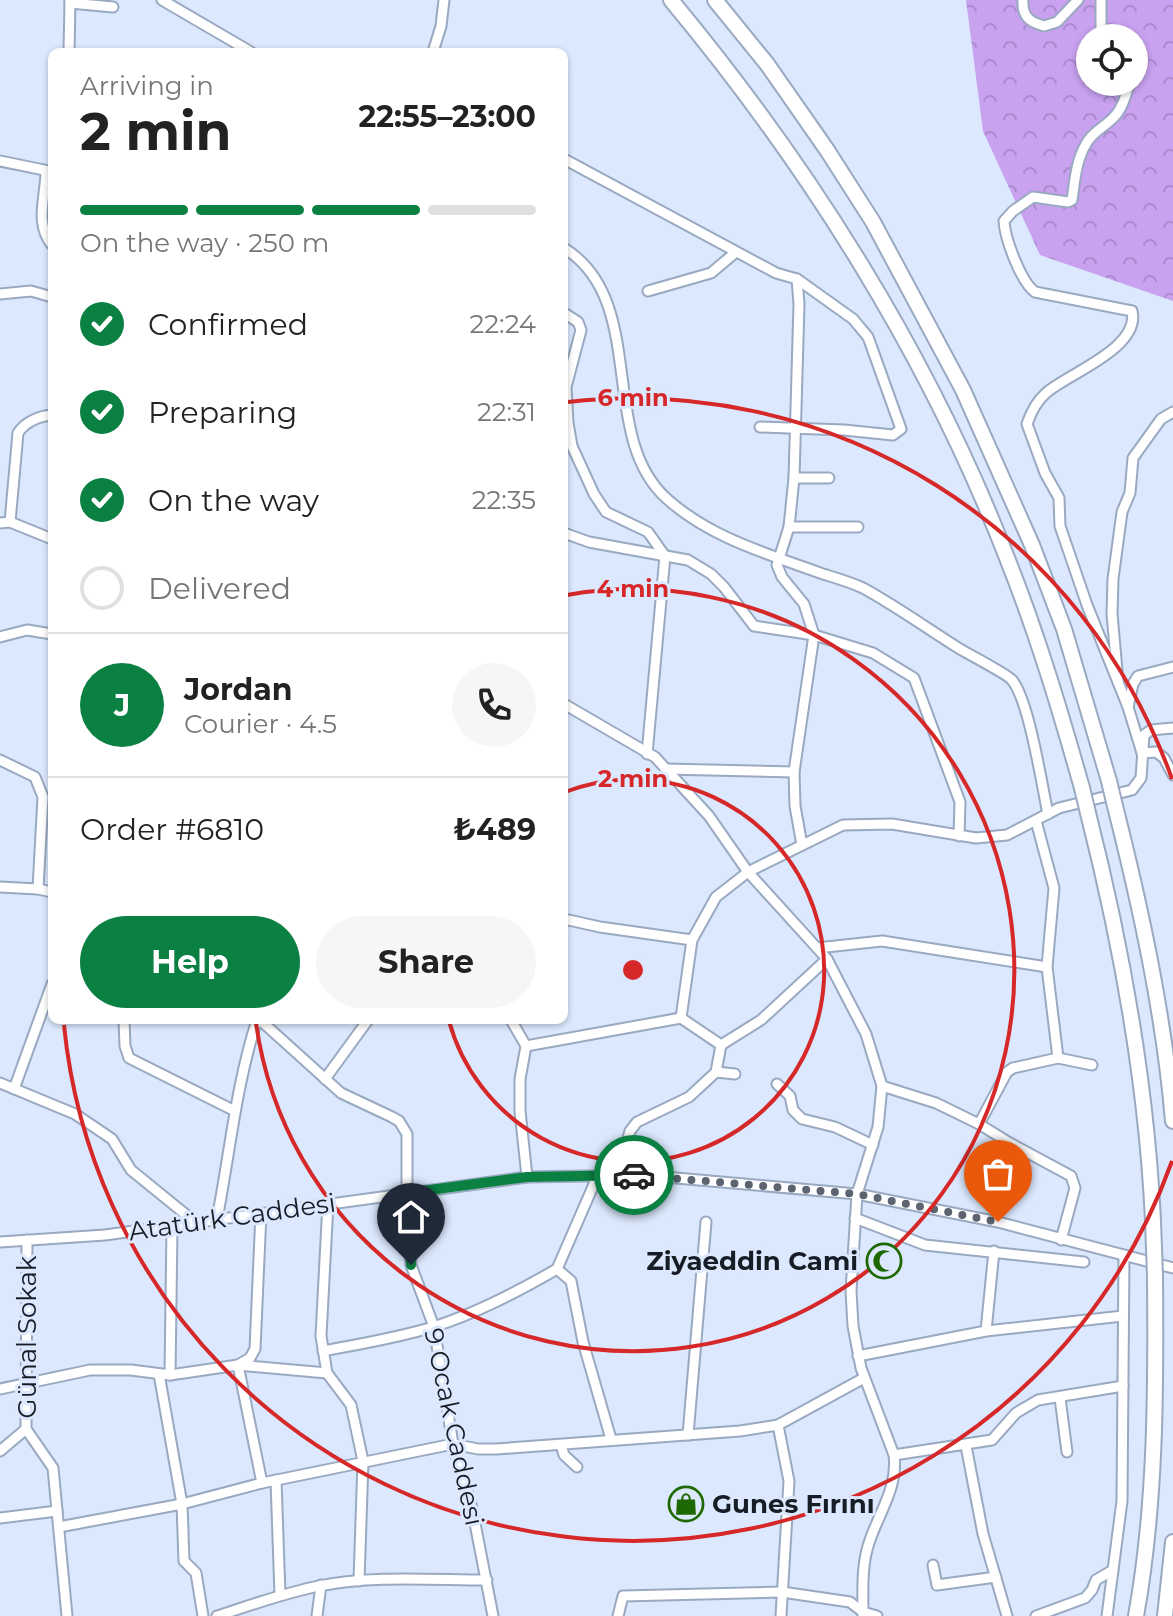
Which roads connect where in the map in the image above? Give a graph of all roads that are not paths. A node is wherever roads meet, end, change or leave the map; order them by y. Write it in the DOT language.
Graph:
graph roads {
  1 [pos="162,0"];
  2 [pos="444,0"];
  3 [pos="671,0"];
  4 [pos="715,0"];
  5 [pos="1023,0"];
  6 [pos="1078,0"];
  7 [pos="1101,0"];
  8 [pos="70,2"];
  9 [pos="113,7"];
  10 [pos="1101,24"];
  11 [pos="69,48"];
  12 [pos="244,48"];
  13 [pos="434,48"];
  14 [pos="1125,96"];
  15 [pos="0,161"];
  16 [pos="568,161"];
  17 [pos="48,171"];
  18 [pos="48,176"];
  19 [pos="48,238"];
  20 [pos="568,251"];
  21 [pos="736,252"];
  22 [pos="797,279"];
  23 [pos="648,291"];
  24 [pos="0,294"];
  25 [pos="48,296"];
  26 [pos="568,316"];
  27 [pos="568,379"];
  28 [pos="1173,412"];
  29 [pos="48,415"];
  30 [pos="568,423"];
  31 [pos="760,427"];
  32 [pos="794,429"];
  33 [pos="794,478"];
  34 [pos="829,478"];
  35 [pos="5,522"];
  36 [pos="789,527"];
  37 [pos="858,527"];
  38 [pos="568,534"];
  39 [pos="48,538"];
  40 [pos="665,556"];
  41 [pos="779,558"];
  42 [pos="48,633"];
  43 [pos="814,635"];
  44 [pos="0,637"];
  45 [pos="1173,667"];
  46 [pos="1117,685"];
  47 [pos="568,706"];
  48 [pos="1128,707"];
  49 [pos="1173,728"];
  50 [pos="1142,753"];
  51 [pos="647,754"];
  52 [pos="0,760"];
  53 [pos="665,769"];
  54 [pos="794,772"];
  55 [pos="1173,775"];
  56 [pos="1048,814"];
  57 [pos="1036,821"];
  58 [pos="41,833"];
  59 [pos="48,835"];
  60 [pos="959,836"];
  61 [pos="802,845"];
  62 [pos="748,872"];
  63 [pos="0,887"];
  64 [pos="38,889"];
  65 [pos="48,891"];
  66 [pos="568,920"];
  67 [pos="692,940"];
  68 [pos="817,948"];
  69 [pos="827,959"];
  70 [pos="1047,967"];
  71 [pos="48,995"];
  72 [pos="681,1018"];
  73 [pos="124,1024"];
  74 [pos="258,1024"];
  75 [pos="263,1024"];
  76 [pos="365,1024"];
  77 [pos="513,1024"];
  78 [pos="721,1045"];
  79 [pos="526,1046"];
  80 [pos="1058,1058"];
  81 [pos="1092,1065"];
  82 [pos="716,1072"];
  83 [pos="735,1074"];
  84 [pos="325,1079"];
  85 [pos="0,1083"];
  86 [pos="777,1084"];
  87 [pos="882,1086"];
  88 [pos="14,1089"];
  89 [pos="233,1110"];
  90 [pos="1173,1121"];
  91 [pos="979,1124"];
  92 [pos="873,1145"];
  93 [pos="598,1175"];
  94 [pos="618,1175"];
  95 [pos="527,1177"];
  96 [pos="407,1193"];
  97 [pos="857,1194"];
  98 [pos="328,1203"];
  99 [pos="261,1213"];
  100 [pos="855,1218"];
  101 [pos="217,1219"];
  102 [pos="195,1222"];
  103 [pos="706,1222"];
  104 [pos="172,1227"];
  105 [pos="27,1240"];
  106 [pos="1061,1240"];
  107 [pos="0,1242"];
  108 [pos="994,1251"];
  109 [pos="1124,1255"];
  110 [pos="1084,1262"];
  111 [pos="1173,1268"];
  112 [pos="557,1269"];
  113 [pos="1123,1316"];
  114 [pos="434,1327"];
  115 [pos="986,1331"];
  116 [pos="323,1351"];
  117 [pos="858,1356"];
  118 [pos="238,1365"];
  119 [pos="327,1373"];
  120 [pos="165,1374"];
  121 [pos="864,1378"];
  122 [pos="24,1382"];
  123 [pos="1123,1386"];
  124 [pos="0,1389"];
  125 [pos="1060,1398"];
  126 [pos="778,1425"];
  127 [pos="26,1429"];
  128 [pos="688,1435"];
  129 [pos="611,1439"];
  130 [pos="453,1444"];
  131 [pos="561,1445"];
  132 [pos="966,1446"];
  133 [pos="0,1451"];
  134 [pos="1067,1452"];
  135 [pos="894,1455"];
  136 [pos="363,1461"];
  137 [pos="577,1467"];
  138 [pos="276,1480"];
  139 [pos="262,1483"];
  140 [pos="182,1504"];
  141 [pos="57,1511"];
  142 [pos="0,1518"];
  143 [pos="59,1527"];
  144 [pos="1173,1542"];
  145 [pos="933,1565"];
  146 [pos="1113,1570"];
  147 [pos="996,1577"];
  148 [pos="487,1580"];
  149 [pos="359,1581"];
  150 [pos="321,1585"];
  151 [pos="782,1592"];
  152 [pos="280,1595"];
  153 [pos="863,1614"];
  154 [pos="67,1616"];
  155 [pos="203,1616"];
  156 [pos="217,1616"];
  157 [pos="317,1616"];
  158 [pos="493,1616"];
  159 [pos="618,1616"];
  160 [pos="781,1616"];
  161 [pos="877,1616"];
  162 [pos="1007,1616"];
  163 [pos="1036,1616"];
  164 [pos="1107,1616"];
  165 [pos="1136,1616"];
  166 [pos="1165,1616"];
  1 -- 12 [label="street"];
  2 -- 13 [label="street"];
  3 -- 165 [label="highway, bridge"];
  4 -- 90 [label="highway, bridge"];
  5 -- 6 [label="street"];
  7 -- 10 [label="street"];
  8 -- 9 [label="street"];
  8 -- 11 [label="street"];
  14 -- 46 [label="street"];
  15 -- 17 [label="street"];
  16 -- 21 [label="street"];
  18 -- 19 [label="street"];
  20 -- 41 [label="street"];
  21 -- 22 [label="street"];
  21 -- 23 [label="street"];
  22 -- 32 [label="street"];
  22 -- 32 [label="street"];
  24 -- 25 [label="street"];
  26 -- 27 [label="street"];
  28 -- 46 [label="street"];
  29 -- 35 [label="street"];
  30 -- 40 [label="street"];
  31 -- 32 [label="street"];
  32 -- 33 [label="street"];
  33 -- 34 [label="street"];
  33 -- 36 [label="street"];
  35 -- 39 [label="street"];
  36 -- 37 [label="street"];
  36 -- 41 [label="street"];
  38 -- 40 [label="street"];
  40 -- 43 [label="street"];
  40 -- 51 [label="street"];
  41 -- 43 [label="street"];
  41 -- 56 [label="street"];
  42 -- 44 [label="street"];
  43 -- 54 [label="street"];
  43 -- 60 [label="street"];
  45 -- 48 [label="street"];
  46 -- 48 [label="street"];
  47 -- 51 [label="street"];
  48 -- 50 [label="street"];
  49 -- 50 [label="street"];
  50 -- 55 [label="street"];
  50 -- 56 [label="street"];
  51 -- 53 [label="street"];
  52 -- 58 [label="street"];
  53 -- 54 [label="street"];
  53 -- 62 [label="street"];
  54 -- 61 [label="street"];
  56 -- 57 [label="street"];
  57 -- 60 [label="street"];
  57 -- 70 [label="street"];
  58 -- 59 [label="street"];
  58 -- 64 [label="street"];
  60 -- 61 [label="street"];
  61 -- 62 [label="street"];
  62 -- 67 [label="street"];
  62 -- 68 [label="street"];
  63 -- 64 [label="street"];
  64 -- 65 [label="street"];
  66 -- 67 [label="street"];
  67 -- 72 [label="street"];
  68 -- 69 [label="street"];
  68 -- 70 [label="street"];
  69 -- 78 [label="street"];
  69 -- 87 [label="street"];
  70 -- 80 [label="street"];
  71 -- 88 [label="street"];
  72 -- 78 [label="street"];
  72 -- 79 [label="street"];
  73 -- 89 [label="street"];
  74 -- 89 [label="street"];
  75 -- 84 [label="street, 9 Ocak Caddesi"];
  76 -- 84 [label="street"];
  77 -- 79 [label="street"];
  78 -- 82 [label="street"];
  79 -- 95 [label="street"];
  80 -- 81 [label="street"];
  80 -- 91 [label="street"];
  82 -- 83 [label="street"];
  82 -- 94 [label="street"];
  84 -- 96 [label="street, 9 Ocak Caddesi"];
  85 -- 88 [label="street"];
  86 -- 92 [label="street"];
  87 -- 91 [label="street"];
  87 -- 92 [label="street"];
  88 -- 102 [label="street"];
  89 -- 101 [label="street"];
  91 -- 106 [label="street"];
  92 -- 97 [label="street"];
  93 -- 94 [label="street, Atatürk Caddesi"];
  93 -- 95 [label="street, Atatürk Caddesi"];
  93 -- 112 [label="street"];
  94 -- 97 [label="street, Atatürk Caddesi"];
  95 -- 96 [label="street, Atatürk Caddesi"];
  96 -- 98 [label="street, Atatürk Caddesi"];
  96 -- 114 [label="street, 9 Ocak Caddesi"];
  97 -- 100 [label="street"];
  97 -- 106 [label="street, Atatürk Caddesi"];
  98 -- 99 [label="street, Atatürk Caddesi"];
  98 -- 116 [label="street"];
  99 -- 101 [label="street, Atatürk Caddesi"];
  99 -- 118 [label="street"];
  100 -- 108 [label="street"];
  100 -- 117 [label="street"];
  101 -- 102 [label="street, Atatürk Caddesi"];
  102 -- 104 [label="street, Atatürk Caddesi"];
  103 -- 128 [label="street"];
  104 -- 105 [label="street, Atatürk Caddesi"];
  104 -- 120 [label="street"];
  105 -- 107 [label="street, Atatürk Caddesi"];
  105 -- 122 [label="street, Günal Sokak"];
  106 -- 109 [label="street, Atatürk Caddesi"];
  108 -- 110 [label="street"];
  108 -- 115 [label="street"];
  109 -- 111 [label="street, Atatürk Caddesi"];
  109 -- 113 [label="street"];
  112 -- 114 [label="street"];
  112 -- 129 [label="street"];
  113 -- 115 [label="street"];
  113 -- 123 [label="street"];
  114 -- 116 [label="street"];
  114 -- 130 [label="street, 9 Ocak Caddesi"];
  115 -- 117 [label="street"];
  116 -- 119 [label="street"];
  117 -- 121 [label="street"];
  118 -- 119 [label="street"];
  118 -- 120 [label="street"];
  118 -- 139 [label="street"];
  119 -- 136 [label="street"];
  120 -- 122 [label="street"];
  120 -- 140 [label="street"];
  121 -- 126 [label="street"];
  121 -- 135 [label="street"];
  122 -- 124 [label="street"];
  122 -- 127 [label="street, Günal Sokak"];
  123 -- 125 [label="street"];
  123 -- 146 [label="street"];
  125 -- 132 [label="street"];
  125 -- 134 [label="street"];
  126 -- 128 [label="street"];
  126 -- 151 [label="street"];
  127 -- 133 [label="street"];
  127 -- 141 [label="street, Günal Sokak"];
  128 -- 129 [label="street"];
  129 -- 131 [label="street"];
  130 -- 131 [label="street"];
  130 -- 136 [label="street"];
  130 -- 148 [label="street, 9 Ocak Caddesi"];
  131 -- 137 [label="street"];
  132 -- 135 [label="street"];
  132 -- 147 [label="street"];
  135 -- 153 [label="street"];
  136 -- 138 [label="street"];
  136 -- 149 [label="street"];
  138 -- 139 [label="street"];
  138 -- 152 [label="street"];
  139 -- 140 [label="street"];
  140 -- 143 [label="street"];
  140 -- 155 [label="street"];
  141 -- 142 [label="street"];
  141 -- 143 [label="street, Günal Sokak"];
  143 -- 154 [label="street, Günal Sokak"];
  144 -- 166 [label="highway"];
  145 -- 147 [label="street"];
  146 -- 163 [label="street"];
  146 -- 164 [label="street"];
  147 -- 162 [label="street"];
  148 -- 149 [label="street"];
  148 -- 158 [label="street, 9 Ocak Caddesi"];
  149 -- 150 [label="street"];
  150 -- 152 [label="street"];
  150 -- 157 [label="street"];
  151 -- 153 [label="street"];
  151 -- 159 [label="street"];
  151 -- 160 [label="street"];
  152 -- 156 [label="street"];
  153 -- 161 [label="street"];
}
